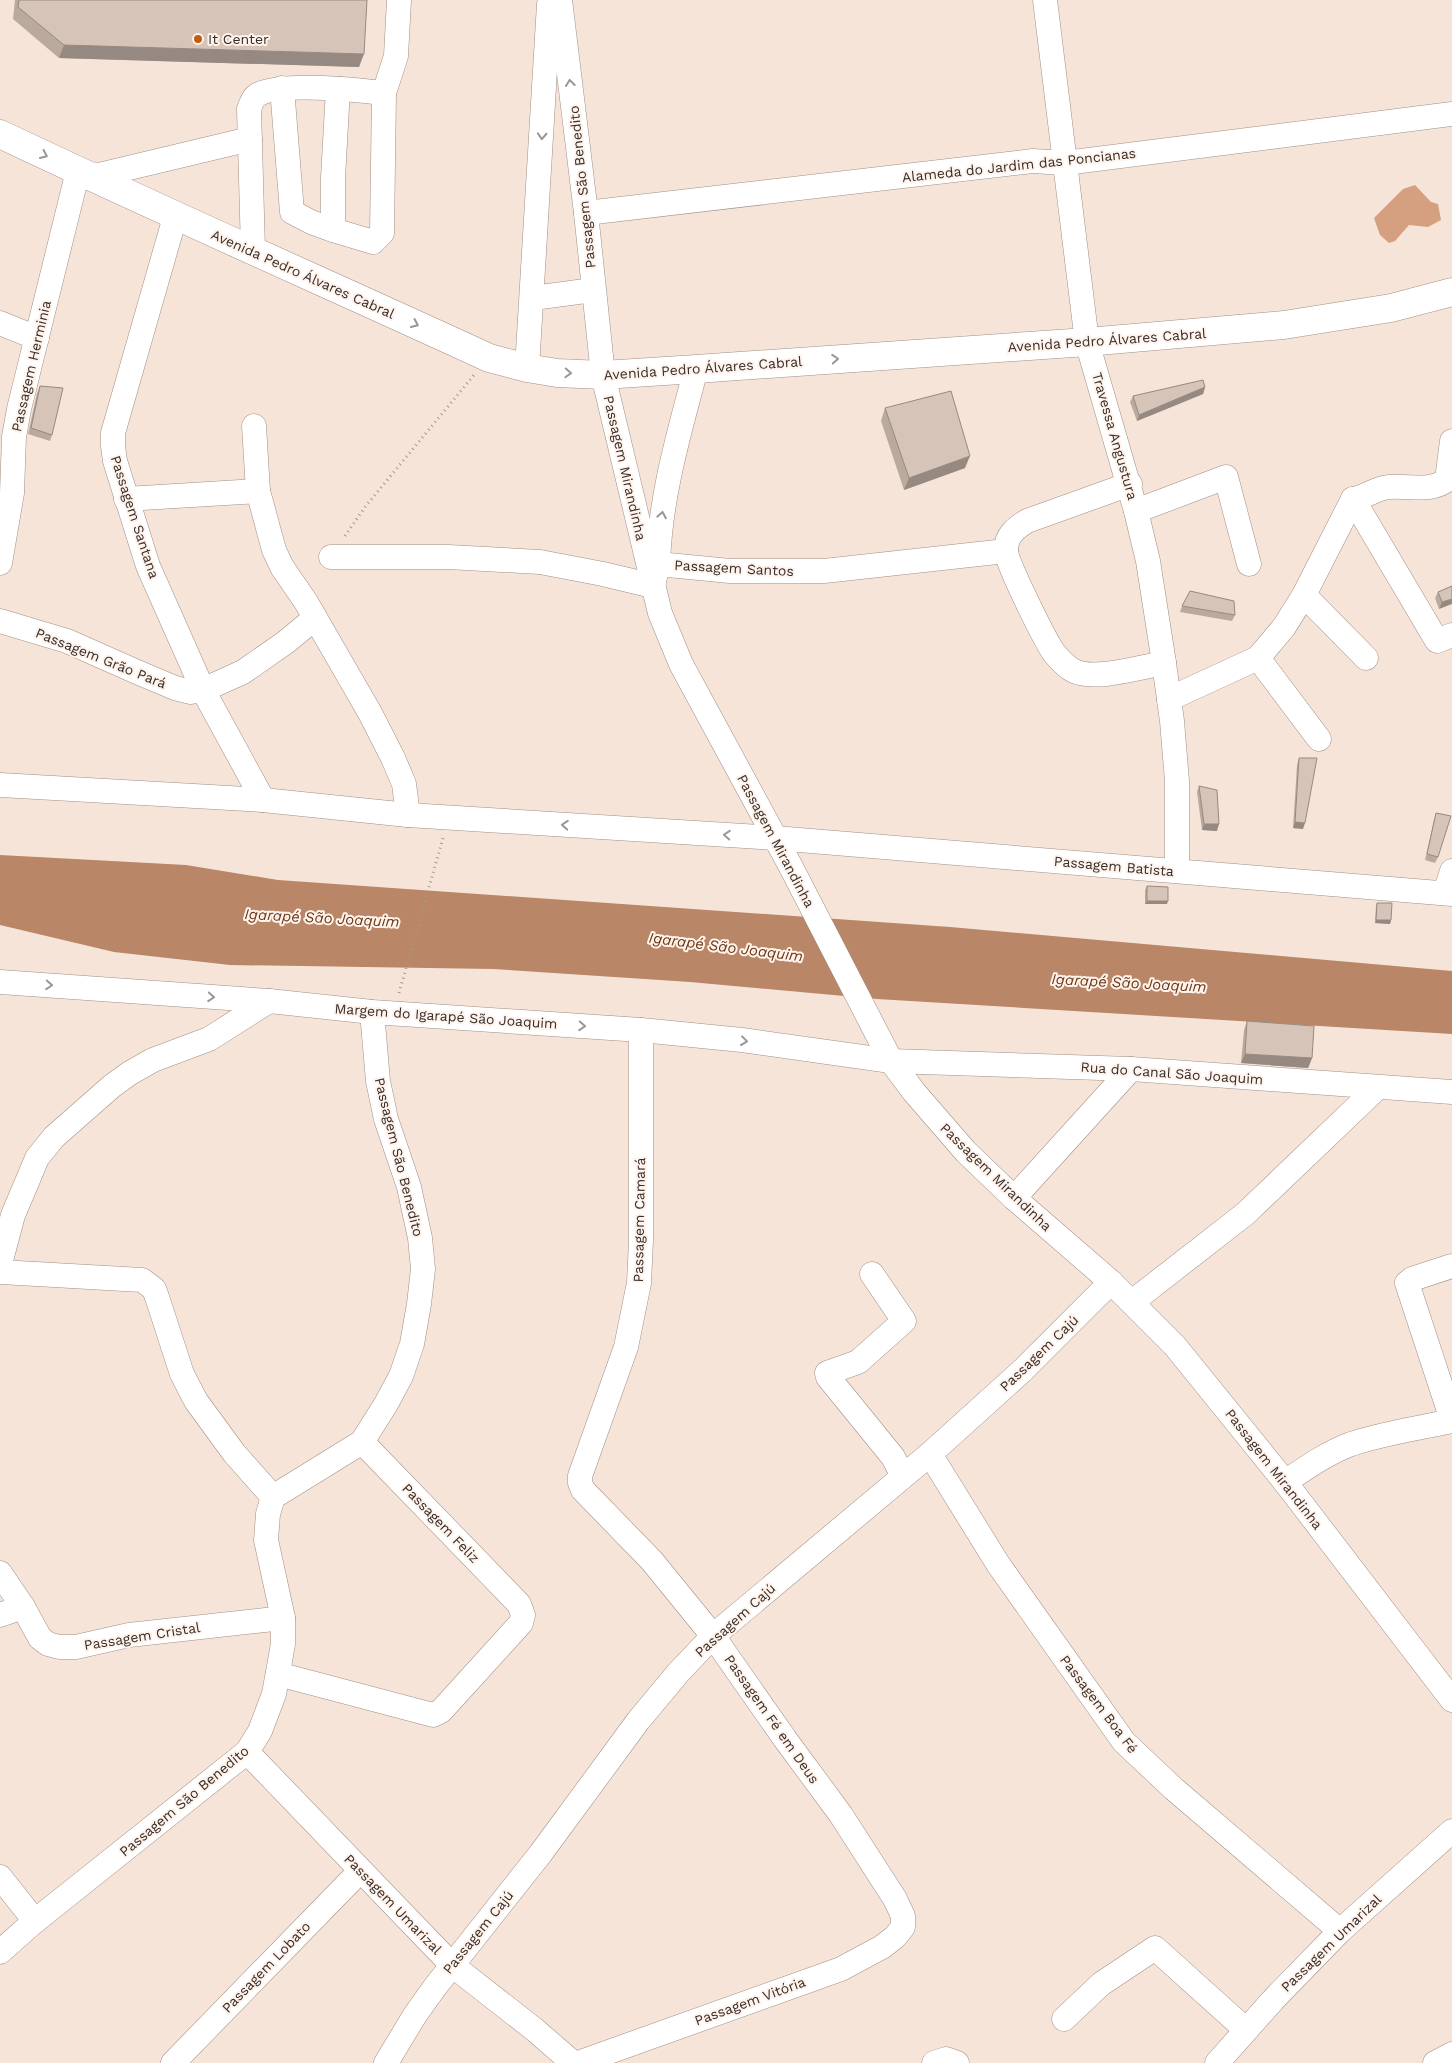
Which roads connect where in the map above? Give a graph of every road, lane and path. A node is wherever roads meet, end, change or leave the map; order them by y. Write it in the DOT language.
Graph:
graph roads {
  1 [pos="399,0"];
  2 [pos="550,0"];
  3 [pos="560,0"];
  4 [pos="1045,0"];
  5 [pos="282,88"];
  6 [pos="338,89"];
  7 [pos="384,93"];
  8 [pos="1452,114"];
  9 [pos="0,134"];
  10 [pos="250,139"];
  11 [pos="1065,163"];
  12 [pos="84,174"];
  13 [pos="586,213"];
  14 [pos="175,217"];
  15 [pos="333,230"];
  16 [pos="253,250"];
  17 [pos="593,290"];
  18 [pos="1452,292"];
  19 [pos="533,298"];
  20 [pos="0,323"];
  21 [pos="37,338"];
  22 [pos="1087,342"];
  23 [pos="489,358"];
  24 [pos="527,368"];
  25 [pos="696,369"];
  26 [pos="603,375"];
  27 [pos="254,426"];
  28 [pos="1452,441"];
  29 [pos="1130,484"];
  30 [pos="258,491"];
  31 [pos="126,499"];
  32 [pos="1353,499"];
  33 [pos="1136,511"];
  34 [pos="1006,551"];
  35 [pos="331,556"];
  36 [pos="0,564"];
  37 [pos="1249,564"];
  38 [pos="656,575"];
  39 [pos="1304,595"];
  40 [pos="315,618"];
  41 [pos="0,621"];
  42 [pos="1452,635"];
  43 [pos="1258,658"];
  44 [pos="1366,658"];
  45 [pos="1164,662"];
  46 [pos="203,690"];
  47 [pos="1169,699"];
  48 [pos="1319,739"];
  49 [pos="0,785"];
  50 [pos="263,800"];
  51 [pos="408,815"];
  52 [pos="449,818"];
  53 [pos="776,838"];
  54 [pos="1452,871"];
  55 [pos="1177,872"];
  56 [pos="1448,893"];
  57 [pos="406,970"];
  58 [pos="0,982"];
  59 [pos="269,1001"];
  60 [pos="372,1012"];
  61 [pos="640,1030"];
  62 [pos="887,1054"];
  63 [pos="1131,1069"];
  64 [pos="1377,1088"];
  65 [pos="1452,1092"];
  66 [pos="1014,1198"];
  67 [pos="0,1264"];
  68 [pos="1452,1266"];
  69 [pos="0,1272"];
  70 [pos="872,1274"];
  71 [pos="1111,1282"];
  72 [pos="1132,1302"];
  73 [pos="1452,1420"];
  74 [pos="362,1442"];
  75 [pos="930,1454"];
  76 [pos="903,1476"];
  77 [pos="1284,1482"];
  78 [pos="583,1490"];
  79 [pos="273,1497"];
  80 [pos="0,1573"];
  81 [pos="23,1607"];
  82 [pos="0,1615"];
  83 [pos="283,1618"];
  84 [pos="713,1636"];
  85 [pos="278,1674"];
  86 [pos="1452,1700"];
  87 [pos="247,1752"];
  88 [pos="1452,1831"];
  89 [pos="360,1871"];
  90 [pos="0,1877"];
  91 [pos="903,1916"];
  92 [pos="35,1921"];
  93 [pos="1340,1931"];
  94 [pos="0,1952"];
  95 [pos="452,1965"];
  96 [pos="1064,2019"];
  97 [pos="1246,2030"];
  98 [pos="1452,2054"];
  99 [pos="173,2063"];
  100 [pos="386,2063"];
  101 [pos="573,2063"];
  102 [pos="578,2063"];
  103 [pos="934,2063"];
  104 [pos="957,2063"];
  105 [pos="1217,2063"];
  106 [pos="1435,2063"];
  1 -- 7 [label="street"];
  2 -- 19 [label="street, one-way"];
  13 -- 3 [label="street, Passagem São Benedito, one-way"];
  4 -- 11 [label="street, Travessa Angustura"];
  5 -- 6 [label="street"];
  5 -- 10 [label="street"];
  5 -- 15 [label="street"];
  6 -- 7 [label="street"];
  6 -- 15 [label="street"];
  7 -- 15 [label="street"];
  8 -- 11 [label="street, Alameda do Jardim das Poncianas"];
  9 -- 12 [label="main road, Avenida Pedro Álvares Cabral, one-way"];
  10 -- 12 [label="street"];
  10 -- 16 [label="street"];
  11 -- 13 [label="street, Alameda do Jardim das Poncianas"];
  11 -- 22 [label="street, Travessa Angustura"];
  12 -- 14 [label="main road, Avenida Pedro Álvares Cabral"];
  12 -- 21 [label="street, Passagem Herminia"];
  13 -- 17 [label="street, Passagem São Benedito"];
  14 -- 16 [label="main road, Avenida Pedro Álvares Cabral"];
  14 -- 31 [label="street, Passagem Santana"];
  16 -- 23 [label="main road, Avenida Pedro Álvares Cabral, one-way"];
  17 -- 19 [label="street"];
  17 -- 26 [label="street, Passagem São Benedito"];
  18 -- 22 [label="main road, Avenida Pedro Álvares Cabral"];
  19 -- 24 [label="street"];
  20 -- 21 [label="street"];
  21 -- 36 [label="street, Passagem Herminia"];
  25 -- 22 [label="main road, Avenida Pedro Álvares Cabral, one-way"];
  22 -- 29 [label="street, Travessa Angustura"];
  23 -- 24 [label="main road, Avenida Pedro Álvares Cabral"];
  23 -- 35 [label="path"];
  24 -- 26 [label="main road, Avenida Pedro Álvares Cabral, one-way"];
  25 -- 26 [label="main road, Avenida Pedro Álvares Cabral"];
  38 -- 25 [label="street, one-way"];
  26 -- 38 [label="street, Passagem Mirandinha"];
  27 -- 30 [label="street"];
  28 -- 32 [label="street"];
  29 -- 33 [label="street, Travessa Angustura"];
  29 -- 34 [label="street"];
  30 -- 31 [label="street"];
  30 -- 40 [label="street"];
  31 -- 46 [label="street, Passagem Santana"];
  32 -- 39 [label="street"];
  32 -- 42 [label="street"];
  33 -- 37 [label="street"];
  33 -- 45 [label="street, Travessa Angustura"];
  34 -- 38 [label="street, Passagem Santos"];
  34 -- 45 [label="street"];
  35 -- 38 [label="street, Passagem Santos"];
  38 -- 53 [label="street, Passagem Mirandinha"];
  39 -- 43 [label="street"];
  39 -- 44 [label="street"];
  40 -- 46 [label="street"];
  40 -- 51 [label="street"];
  41 -- 46 [label="street, Passagem Grão Pará"];
  43 -- 47 [label="street"];
  43 -- 48 [label="street"];
  45 -- 47 [label="street, Travessa Angustura"];
  46 -- 50 [label="street, Passagem Santana"];
  47 -- 55 [label="street, Travessa Angustura"];
  49 -- 50 [label="street"];
  50 -- 51 [label="street"];
  51 -- 52 [label="street"];
  53 -- 52 [label="street, one-way"];
  52 -- 57 [label="path"];
  53 -- 55 [label="street, Passagem Batista"];
  53 -- 62 [label="street, Passagem Mirandinha"];
  54 -- 56 [label="street"];
  55 -- 56 [label="street, Passagem Batista"];
  58 -- 59 [label="street, Margem do Igarapé São Joaquim, one-way"];
  59 -- 60 [label="street, Margem do Igarapé São Joaquim"];
  59 -- 67 [label="street"];
  60 -- 61 [label="street, Margem do Igarapé São Joaquim, one-way"];
  60 -- 74 [label="street, Passagem São Benedito"];
  61 -- 62 [label="street, Margem do Igarapé São Joaquim, one-way"];
  61 -- 78 [label="street, Passagem Camará"];
  62 -- 63 [label="street, Rua do Canal São Joaquim"];
  62 -- 66 [label="street, Passagem Mirandinha"];
  63 -- 64 [label="street, Rua do Canal São Joaquim"];
  63 -- 66 [label="street"];
  64 -- 65 [label="street, Rua do Canal São Joaquim"];
  64 -- 72 [label="street"];
  66 -- 71 [label="street, Passagem Mirandinha"];
  68 -- 73 [label="street"];
  69 -- 79 [label="street"];
  70 -- 76 [label="street"];
  71 -- 72 [label="street, Passagem Mirandinha"];
  71 -- 75 [label="street, Passagem Cajú"];
  72 -- 77 [label="street, Passagem Mirandinha"];
  73 -- 77 [label="street"];
  74 -- 79 [label="street, Passagem São Benedito"];
  74 -- 85 [label="street, Passagem Feliz"];
  75 -- 76 [label="street, Passagem Cajú"];
  75 -- 93 [label="street, Passagem Boa Fé"];
  76 -- 84 [label="street, Passagem Cajú"];
  77 -- 86 [label="street, Passagem Mirandinha"];
  78 -- 84 [label="street, Passagem Fé em Deus"];
  79 -- 83 [label="street, Passagem São Benedito"];
  80 -- 81 [label="street, Passagem Cristal"];
  81 -- 82 [label="street"];
  81 -- 83 [label="street, Passagem Cristal"];
  83 -- 85 [label="street, Passagem São Benedito"];
  84 -- 91 [label="street, Passagem Fé em Deus"];
  84 -- 95 [label="street, Passagem Cajú"];
  85 -- 87 [label="street, Passagem São Benedito"];
  87 -- 89 [label="street, Passagem Umarizal"];
  87 -- 92 [label="street, Passagem São Benedito"];
  88 -- 93 [label="street, Passagem Umarizal"];
  89 -- 95 [label="street, Passagem Umarizal"];
  89 -- 99 [label="street, Passagem Lobato"];
  90 -- 92 [label="street"];
  91 -- 102 [label="street, Passagem Vitória"];
  92 -- 94 [label="street, Passagem São Benedito"];
  93 -- 97 [label="street, Passagem Umarizal"];
  95 -- 100 [label="street, Passagem Cajú"];
  95 -- 101 [label="street, Passagem Umarizal"];
  96 -- 97 [label="street"];
  97 -- 105 [label="street, Passagem Umarizal"];
  98 -- 106 [label="street"];
  103 -- 104 [label="street"];
}
